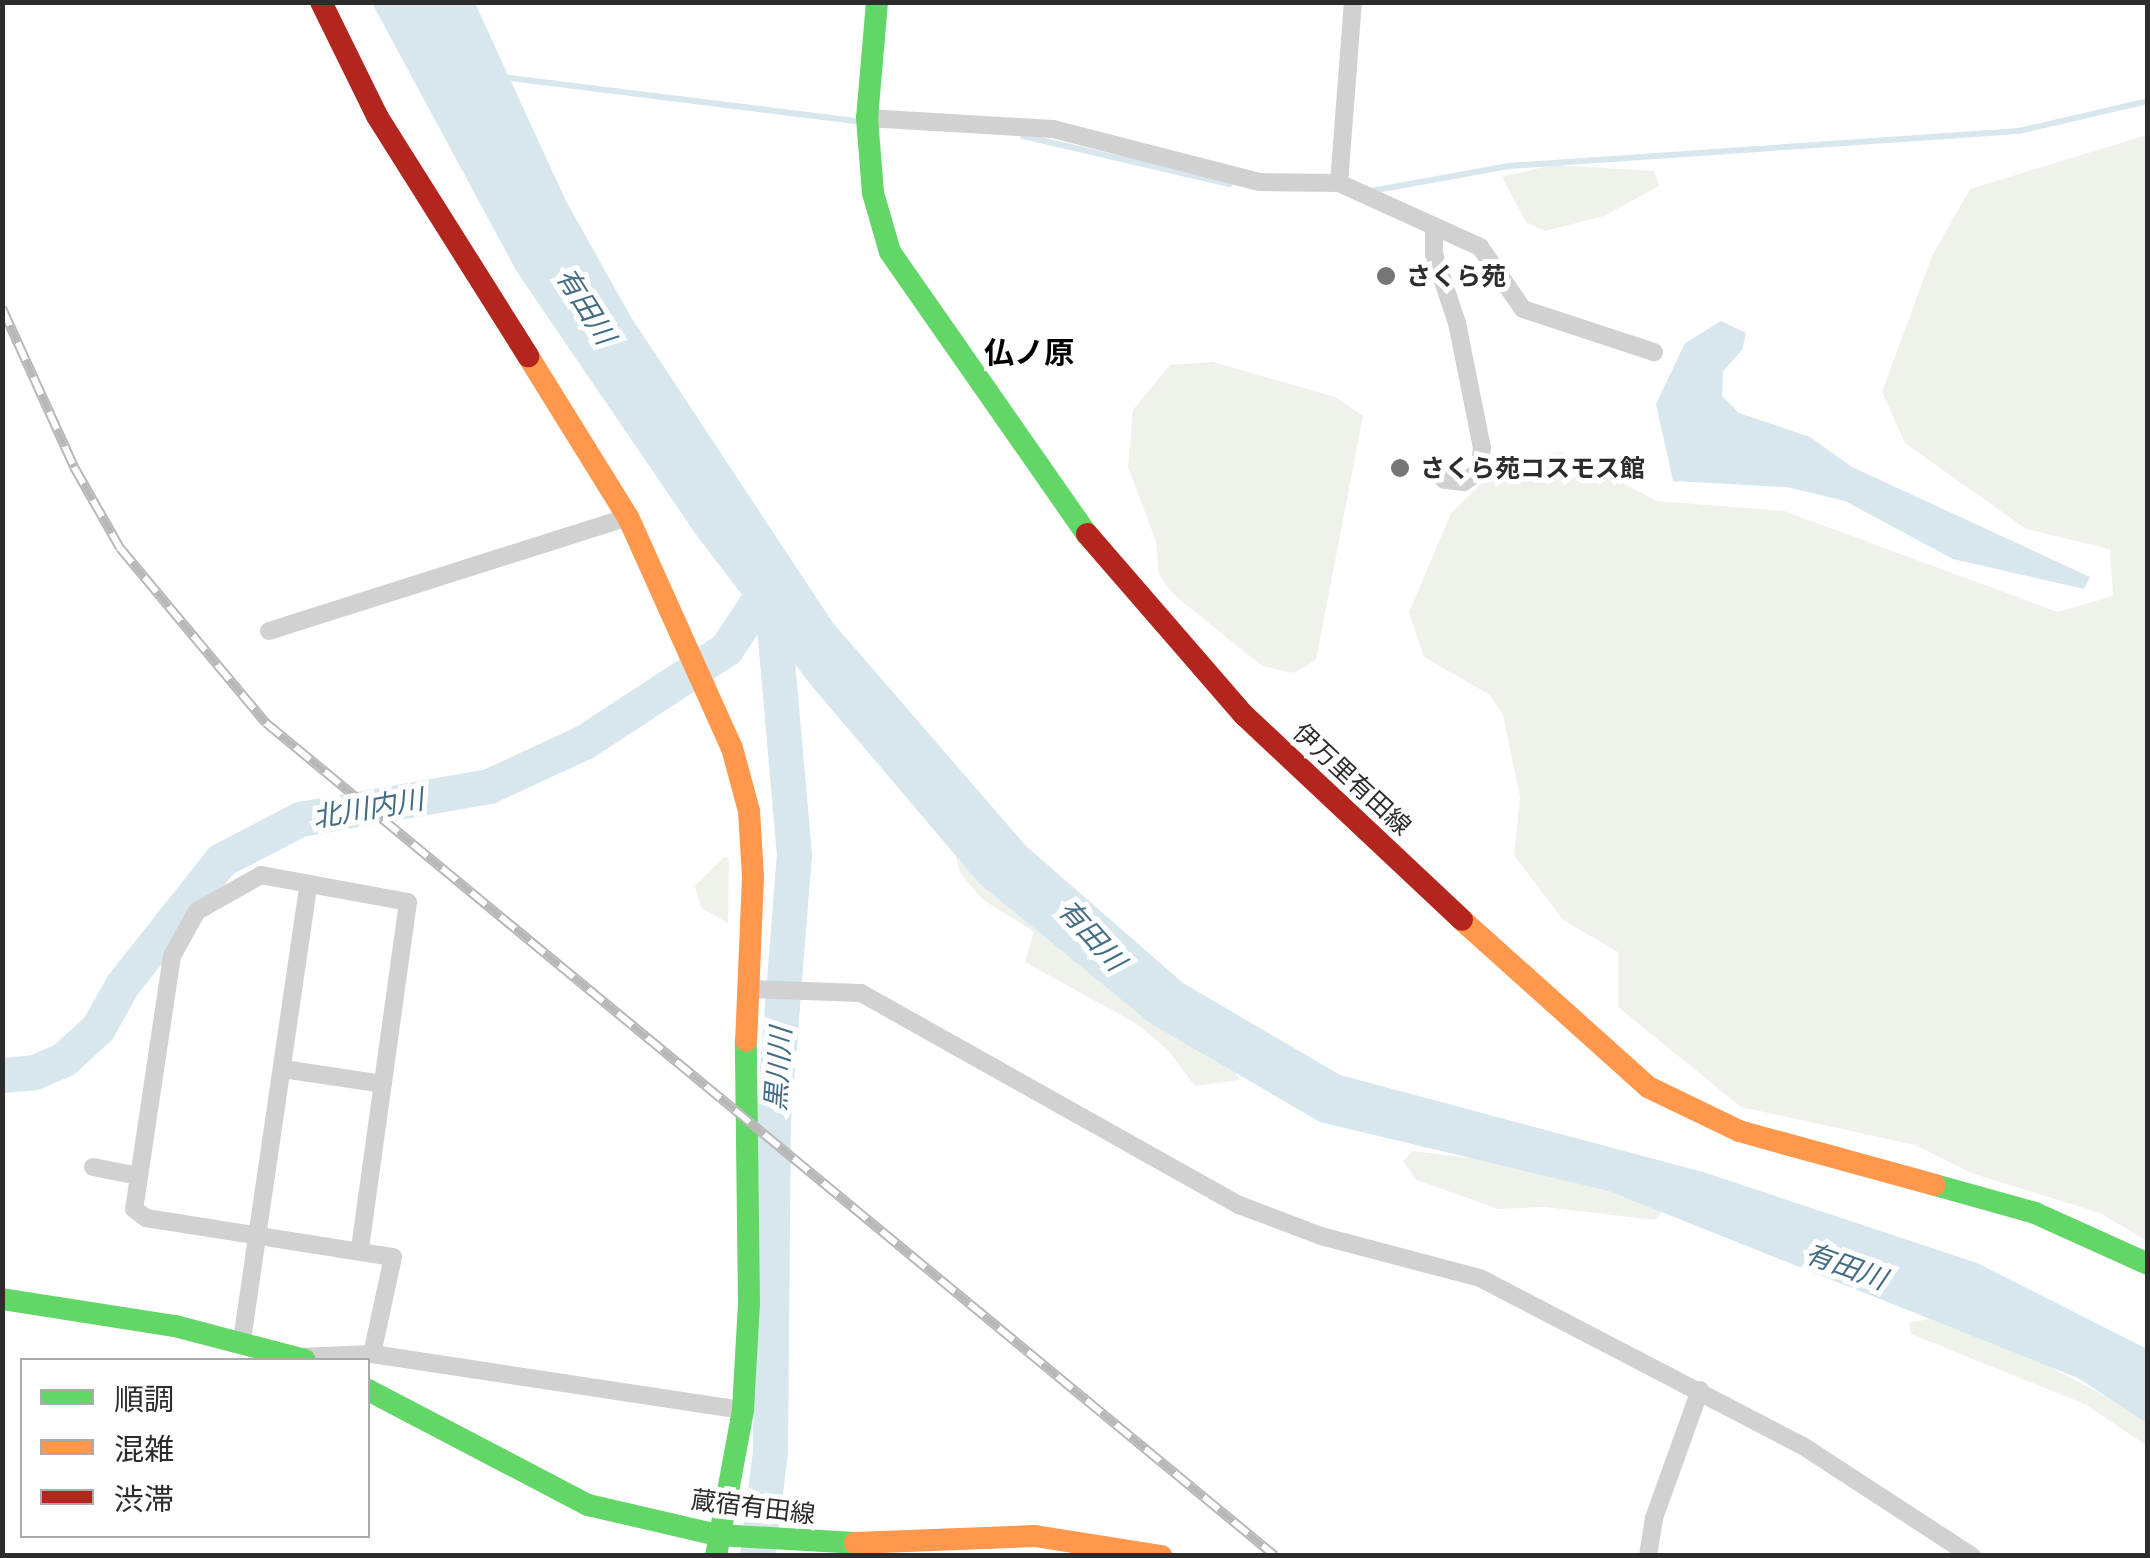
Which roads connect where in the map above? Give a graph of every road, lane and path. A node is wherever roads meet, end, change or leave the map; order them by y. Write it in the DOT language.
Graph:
graph roads {
  1 [pos="321,2"];
  2 [pos="877,2"];
  3 [pos="1353,2"];
  4 [pos="867,118"];
  5 [pos="1339,182"];
  6 [pos="1434,228"];
  7 [pos="1654,352"];
  8 [pos="1444,480"];
  9 [pos="628,517"];
  10 [pos="268,631"];
  11 [pos="308,884"];
  12 [pos="751,990"];
  13 [pos="283,1069"];
  14 [pos="383,1084"];
  15 [pos="93,1167"];
  16 [pos="139,1176"];
  17 [pos="260,1233"];
  18 [pos="360,1248"];
  19 [pos="2148,1264"];
  20 [pos="2,1300"];
  21 [pos="242,1340"];
  22 [pos="372,1354"];
  23 [pos="299,1358"];
  24 [pos="316,1358"];
  25 [pos="1700,1390"];
  26 [pos="370,1391"];
  27 [pos="742,1410"];
  28 [pos="717,1545"];
  29 [pos="1161,1556"];
  30 [pos="1648,1556"];
  31 [pos="1972,1556"];
  1 -- 9 [label="main road"];
  2 -- 4 [label="main road, 伊万里有田線"];
  3 -- 5 [label="street"];
  4 -- 5 [label="street"];
  4 -- 19 [label="main road, 伊万里有田線"];
  5 -- 6 [label="street"];
  6 -- 7 [label="street"];
  6 -- 8 [label="street"];
  9 -- 10 [label="street"];
  9 -- 12 [label="main road"];
  11 -- 13 [label="street"];
  11 -- 14 [label="street"];
  11 -- 16 [label="street"];
  12 -- 25 [label="street"];
  12 -- 27 [label="main road"];
  13 -- 14 [label="street"];
  13 -- 17 [label="street"];
  14 -- 18 [label="street"];
  15 -- 16 [label="street"];
  16 -- 17 [label="street"];
  17 -- 18 [label="street"];
  17 -- 21 [label="street"];
  18 -- 22 [label="street"];
  20 -- 21 [label="main road"];
  21 -- 23 [label="main road"];
  22 -- 24 [label="street"];
  22 -- 27 [label="street"];
  25 -- 30 [label="street"];
  25 -- 31 [label="street"];
  26 -- 28 [label="main road, 蔵宿有田線"];
  27 -- 28 [label="main road"];
  28 -- 29 [label="main road, 蔵宿有田線"];
}
